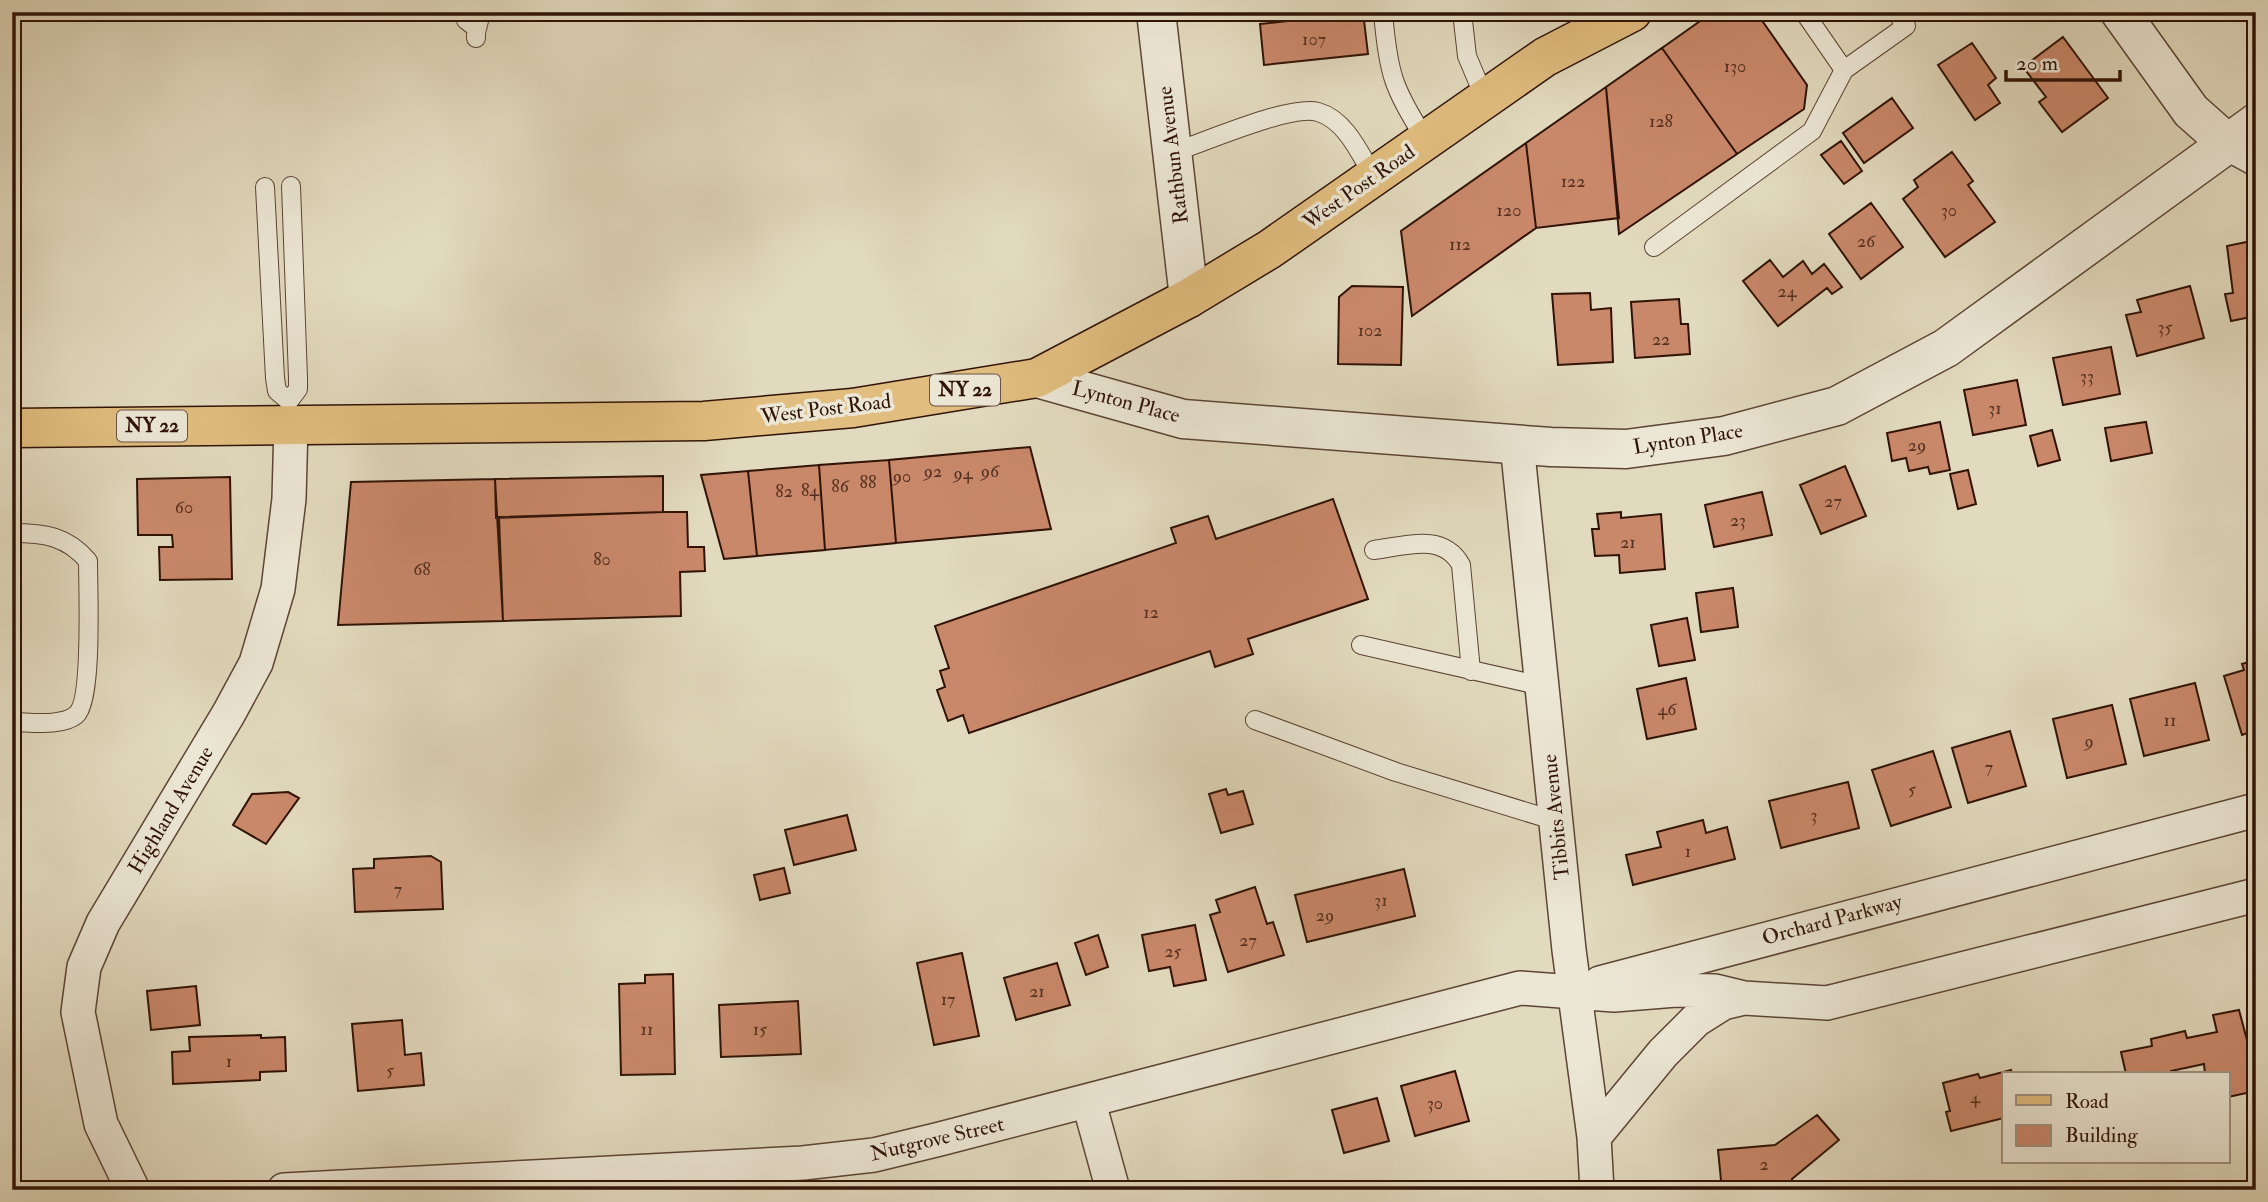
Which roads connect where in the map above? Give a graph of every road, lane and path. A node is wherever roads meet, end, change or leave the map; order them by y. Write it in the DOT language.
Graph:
graph roads {
  1 [pos="1156,12"];
  2 [pos="1383,12"];
  3 [pos="1462,12"];
  4 [pos="1592,12"];
  5 [pos="1632,12"];
  6 [pos="1804,12"];
  7 [pos="2120,12"];
  8 [pos="1901,19"];
  9 [pos="1545,57"];
  10 [pos="1844,70"];
  11 [pos="1485,99"];
  12 [pos="1426,140"];
  13 [pos="2246,142"];
  14 [pos="1172,153"];
  15 [pos="1374,177"];
  16 [pos="290,186"];
  17 [pos="265,187"];
  18 [pos="1654,247"];
  19 [pos="1189,298"];
  20 [pos="1037,378"];
  21 [pos="290,413"];
  22 [pos="12,428"];
  23 [pos="1517,444"];
  24 [pos="12,533"];
  25 [pos="1374,550"];
  26 [pos="1362,645"];
  27 [pos="1471,671"];
  28 [pos="1542,686"];
  29 [pos="1255,720"];
  30 [pos="12,722"];
  31 [pos="2256,810"];
  32 [pos="1556,821"];
  33 [pos="2256,895"];
  34 [pos="1574,992"];
  35 [pos="1744,998"];
  36 [pos="1089,1103"];
  37 [pos="1594,1137"];
  38 [pos="133,1190"];
  39 [pos="284,1190"];
  40 [pos="1113,1190"];
  41 [pos="1597,1190"];
  1 -- 14 [label="street, Rathbun Avenue"];
  2 -- 12 [label="lane"];
  3 -- 11 [label="lane"];
  4 -- 9 [label="main road, West Post Road / NY 22"];
  5 -- 9 [label="main road, West Post Road / NY 22"];
  6 -- 10 [label="lane"];
  7 -- 13 [label="street"];
  8 -- 10 [label="lane"];
  9 -- 11 [label="main road, West Post Road / NY 22"];
  10 -- 18 [label="lane"];
  11 -- 12 [label="main road, West Post Road / NY 22"];
  12 -- 15 [label="main road, West Post Road / NY 22"];
  13 -- 23 [label="street, Lynton Place"];
  14 -- 15 [label="lane"];
  14 -- 19 [label="street, Rathbun Avenue"];
  15 -- 19 [label="main road, West Post Road / NY 22"];
  16 -- 21 [label="lane"];
  17 -- 21 [label="lane"];
  19 -- 20 [label="main road, West Post Road / NY 22"];
  20 -- 21 [label="main road, West Post Road / NY 22"];
  20 -- 23 [label="street, Lynton Place"];
  21 -- 22 [label="main road, West Post Road / NY 22"];
  21 -- 38 [label="street, Highland Avenue"];
  23 -- 28 [label="street, Tibbits Avenue"];
  24 -- 30 [label="lane"];
  25 -- 27 [label="lane"];
  26 -- 27 [label="lane"];
  27 -- 28 [label="lane"];
  28 -- 32 [label="street, Tibbits Avenue"];
  29 -- 32 [label="lane"];
  31 -- 34 [label="street, Orchard Parkway"];
  32 -- 34 [label="street, Tibbits Avenue"];
  33 -- 35 [label="street"];
  34 -- 35 [label="street"];
  34 -- 36 [label="street, Nutgrove Street"];
  34 -- 37 [label="street, Tibbits Avenue"];
  35 -- 37 [label="street"];
  36 -- 39 [label="street, Nutgrove Street"];
  36 -- 40 [label="street"];
  37 -- 41 [label="street, Tibbits Avenue"];
}
